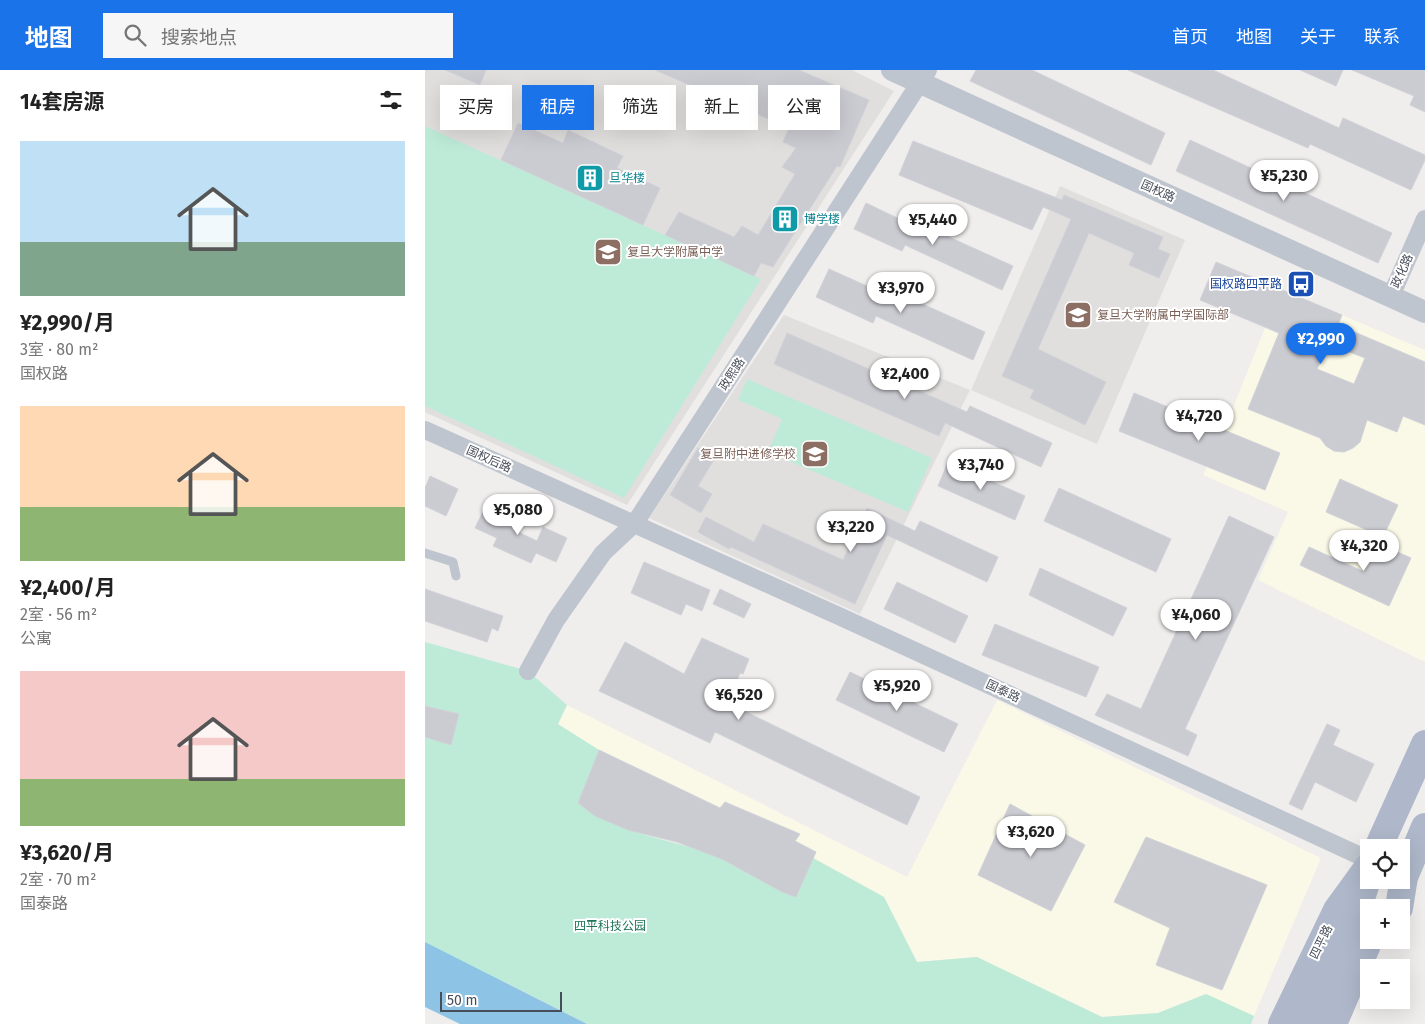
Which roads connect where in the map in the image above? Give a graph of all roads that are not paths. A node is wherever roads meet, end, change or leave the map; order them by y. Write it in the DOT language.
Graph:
graph roads {
  1 [pos="891,70"];
  2 [pos="924,77"];
  3 [pos="1425,219"];
  4 [pos="1391,296"];
  5 [pos="1425,312"];
  6 [pos="425,430"];
  7 [pos="635,523"];
  8 [pos="425,552"];
  9 [pos="456,576"];
  10 [pos="528,671"];
  11 [pos="1425,744"];
  12 [pos="1425,827"];
  13 [pos="1382,839"];
  14 [pos="1360,856"];
  15 [pos="1410,860"];
  16 [pos="1360,878"];
  17 [pos="1364,889"];
  18 [pos="1365,949"];
  19 [pos="1360,1002"];
  20 [pos="1282,1024"];
  21 [pos="1306,1024"];
  22 [pos="1333,1024"];
  23 [pos="1351,1024"];
  1 -- 2 [label="street, 国权路"];
  2 -- 4 [label="street, 国权路"];
  2 -- 7 [label="street, 政熙路"];
  3 -- 4 [label="street, 政化路"];
  4 -- 5 [label="street, 国权路"];
  6 -- 7 [label="street, 国权后路"];
  7 -- 10 [label="street, 政熙路"];
  7 -- 14 [label="street, 国泰路"];
  8 -- 9 [label="lane"];
  11 -- 13 [label="main road"];
  12 -- 15 [label="main road"];
  16 -- 20 [label="main road, 四平路"];
  17 -- 21 [label="main road"];
  18 -- 22 [label="main road"];
  19 -- 23 [label="main road"];
}
